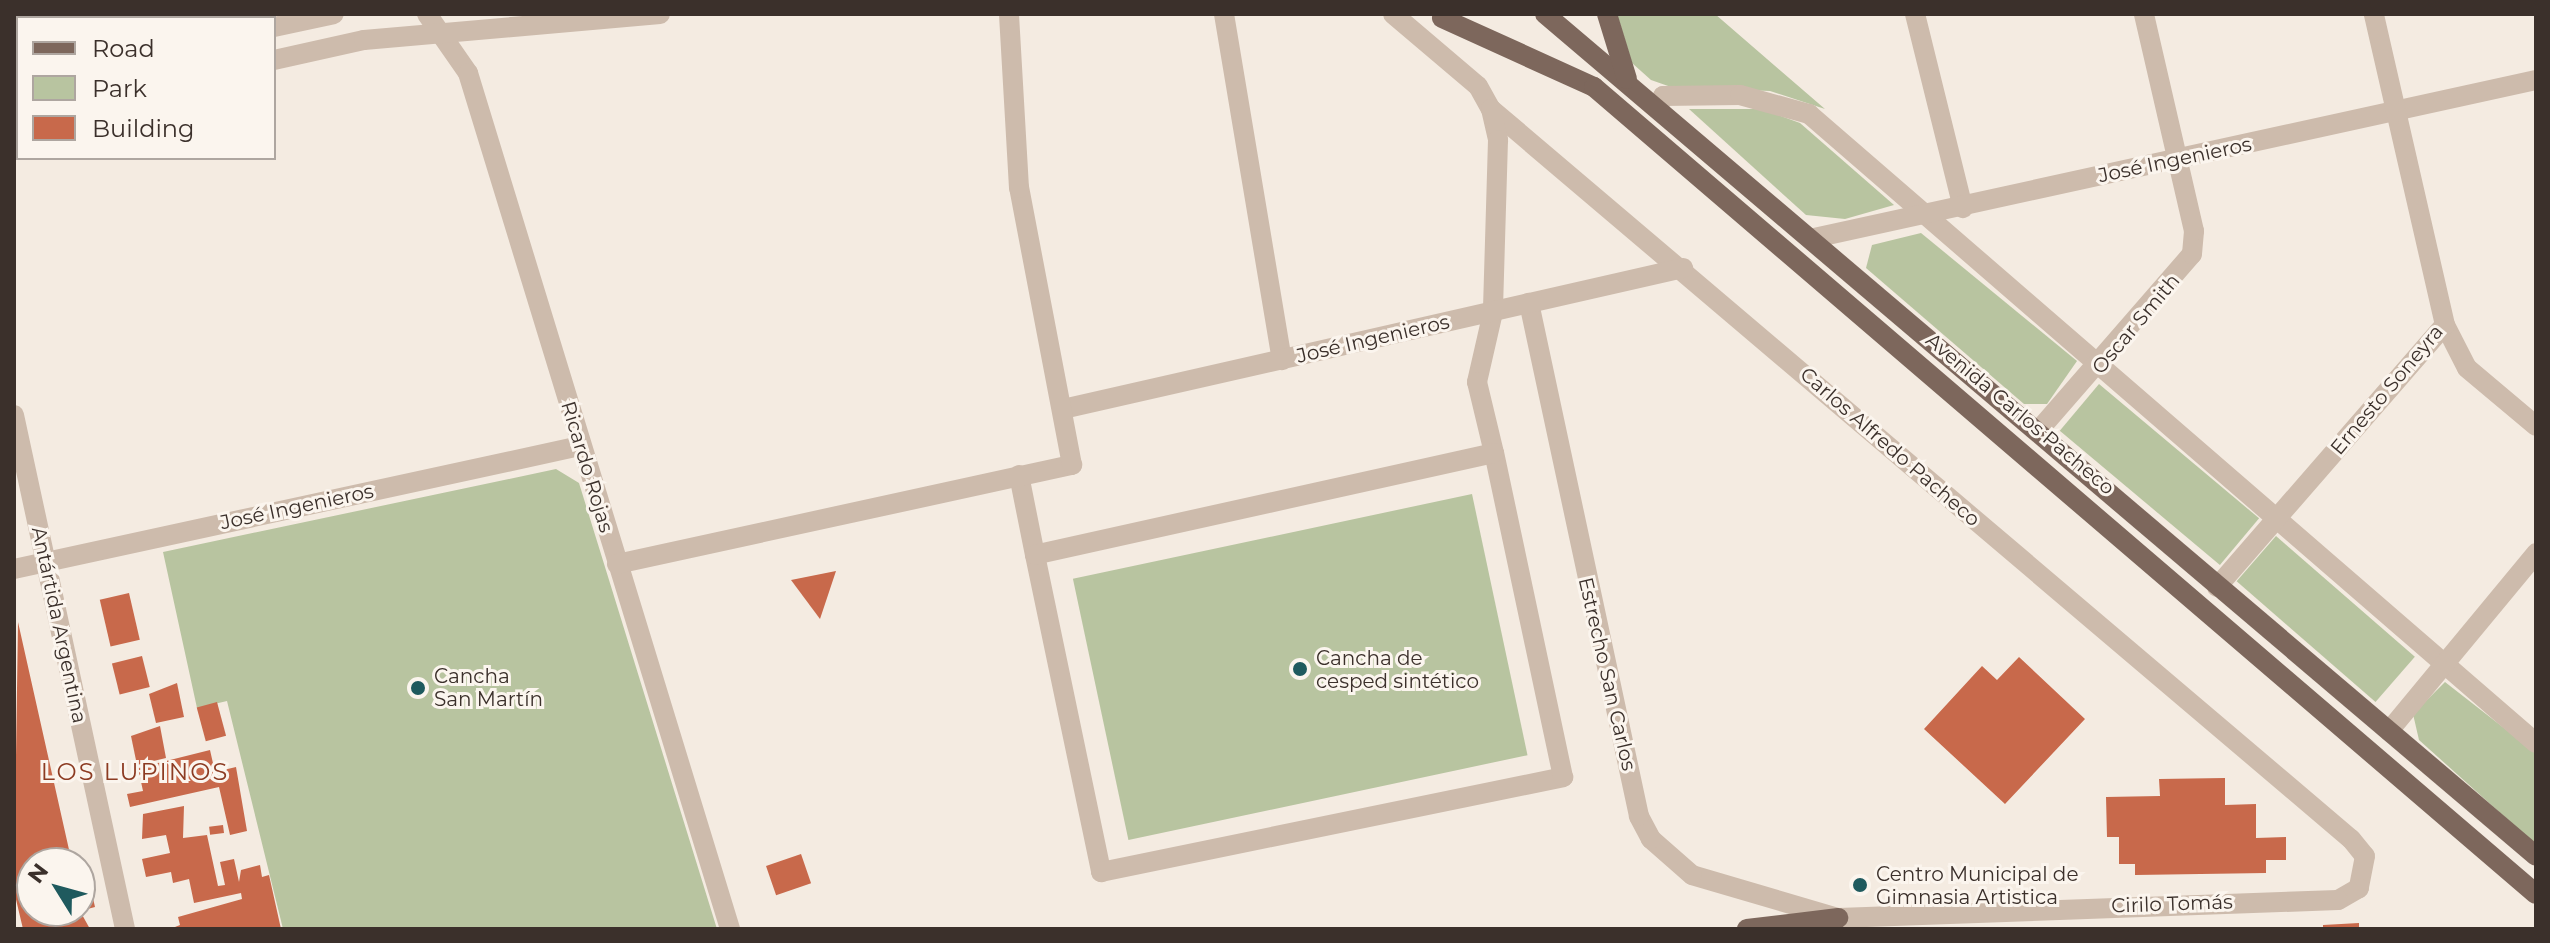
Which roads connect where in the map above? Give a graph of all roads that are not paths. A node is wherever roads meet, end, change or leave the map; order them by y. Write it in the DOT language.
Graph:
graph roads {
  1 [pos="334,14"];
  2 [pos="427,14"];
  3 [pos="660,14"];
  4 [pos="1009,14"];
  5 [pos="1224,14"];
  6 [pos="1393,14"];
  7 [pos="1417,14"];
  8 [pos="1545,14"];
  9 [pos="1607,14"];
  10 [pos="1915,14"];
  11 [pos="2144,14"];
  12 [pos="2374,14"];
  13 [pos="1441,15"];
  14 [pos="276,27"];
  15 [pos="446,32"];
  16 [pos="1434,49"];
  17 [pos="276,60"];
  18 [pos="2536,80"];
  19 [pos="1629,82"];
  20 [pos="1658,108"];
  21 [pos="1491,109"];
  22 [pos="2396,112"];
  23 [pos="2177,160"];
  24 [pos="1963,208"];
  25 [pos="1923,216"];
  26 [pos="1814,238"];
  27 [pos="1683,268"];
  28 [pos="1529,303"];
  29 [pos="1493,312"];
  30 [pos="2445,325"];
  31 [pos="1282,360"];
  32 [pos="2098,369"];
  33 [pos="1063,409"];
  34 [pos="2526,412"];
  35 [pos="14,415"];
  36 [pos="2536,426"];
  37 [pos="2039,430"];
  38 [pos="580,446"];
  39 [pos="1494,453"];
  40 [pos="1019,475"];
  41 [pos="2275,521"];
  42 [pos="2536,553"];
  43 [pos="1035,555"];
  44 [pos="45,562"];
  45 [pos="617,564"];
  46 [pos="14,569"];
  47 [pos="2217,587"];
  48 [pos="2441,665"];
  49 [pos="2389,731"];
  50 [pos="2536,743"];
  51 [pos="2536,856"];
  52 [pos="2359,888"];
  53 [pos="2536,894"];
  54 [pos="1838,918"];
  55 [pos="125,929"];
  56 [pos="730,929"];
  57 [pos="1747,929"];
  1 -- 14 [label="street"];
  2 -- 15 [label="street, Ricardo Rojas"];
  3 -- 15 [label="street"];
  4 -- 33 [label="street"];
  5 -- 31 [label="street"];
  6 -- 16 [label="street, Carlos Alfredo Pacheco"];
  7 -- 16 [label="street"];
  8 -- 19 [label="main road, Avenida Carlos Pacheco"];
  9 -- 19 [label="main road"];
  10 -- 24 [label="street"];
  11 -- 23 [label="street, Oscar Smith"];
  12 -- 22 [label="street, Ernesto Soneyra"];
  13 -- 53 [label="main road, Avenida Carlos Pacheco"];
  15 -- 17 [label="street"];
  15 -- 38 [label="street, Ricardo Rojas"];
  16 -- 21 [label="street, Carlos Alfredo Pacheco"];
  18 -- 22 [label="street, José Ingenieros"];
  19 -- 20 [label="main road, Avenida Carlos Pacheco"];
  20 -- 25 [label="street"];
  20 -- 26 [label="main road, Avenida Carlos Pacheco"];
  21 -- 27 [label="street, Carlos Alfredo Pacheco"];
  21 -- 29 [label="street"];
  22 -- 23 [label="street, José Ingenieros"];
  22 -- 30 [label="street, Ernesto Soneyra"];
  23 -- 24 [label="street, José Ingenieros"];
  23 -- 32 [label="street, Oscar Smith"];
  24 -- 25 [label="street, José Ingenieros"];
  25 -- 26 [label="street, José Ingenieros"];
  25 -- 32 [label="street"];
  26 -- 37 [label="main road, Avenida Carlos Pacheco"];
  27 -- 28 [label="street, José Ingenieros"];
  27 -- 52 [label="street, Carlos Alfredo Pacheco"];
  28 -- 29 [label="street, José Ingenieros"];
  28 -- 54 [label="street, Estrecho San Carlos"];
  29 -- 31 [label="street, José Ingenieros"];
  29 -- 39 [label="street"];
  30 -- 34 [label="street"];
  30 -- 41 [label="street, Ernesto Soneyra"];
  31 -- 33 [label="street, José Ingenieros"];
  32 -- 37 [label="street, Oscar Smith"];
  32 -- 41 [label="street"];
  33 -- 40 [label="street"];
  34 -- 36 [label="street"];
  35 -- 44 [label="street, Antártida Argentina"];
  37 -- 47 [label="main road, Avenida Carlos Pacheco"];
  38 -- 44 [label="street, José Ingenieros"];
  38 -- 45 [label="street, Ricardo Rojas"];
  39 -- 43 [label="street"];
  39 -- 43 [label="street"];
  40 -- 43 [label="street"];
  40 -- 45 [label="street"];
  41 -- 47 [label="street, Ernesto Soneyra"];
  41 -- 48 [label="street"];
  42 -- 48 [label="street"];
  44 -- 46 [label="street, José Ingenieros"];
  44 -- 55 [label="street, Antártida Argentina"];
  45 -- 56 [label="street, Ricardo Rojas"];
  47 -- 49 [label="main road, Avenida Carlos Pacheco"];
  48 -- 49 [label="street"];
  48 -- 50 [label="street"];
  49 -- 51 [label="main road, Avenida Carlos Pacheco"];
  52 -- 54 [label="street, Cirilo Tomás"];
  54 -- 57 [label="main road"];
}
